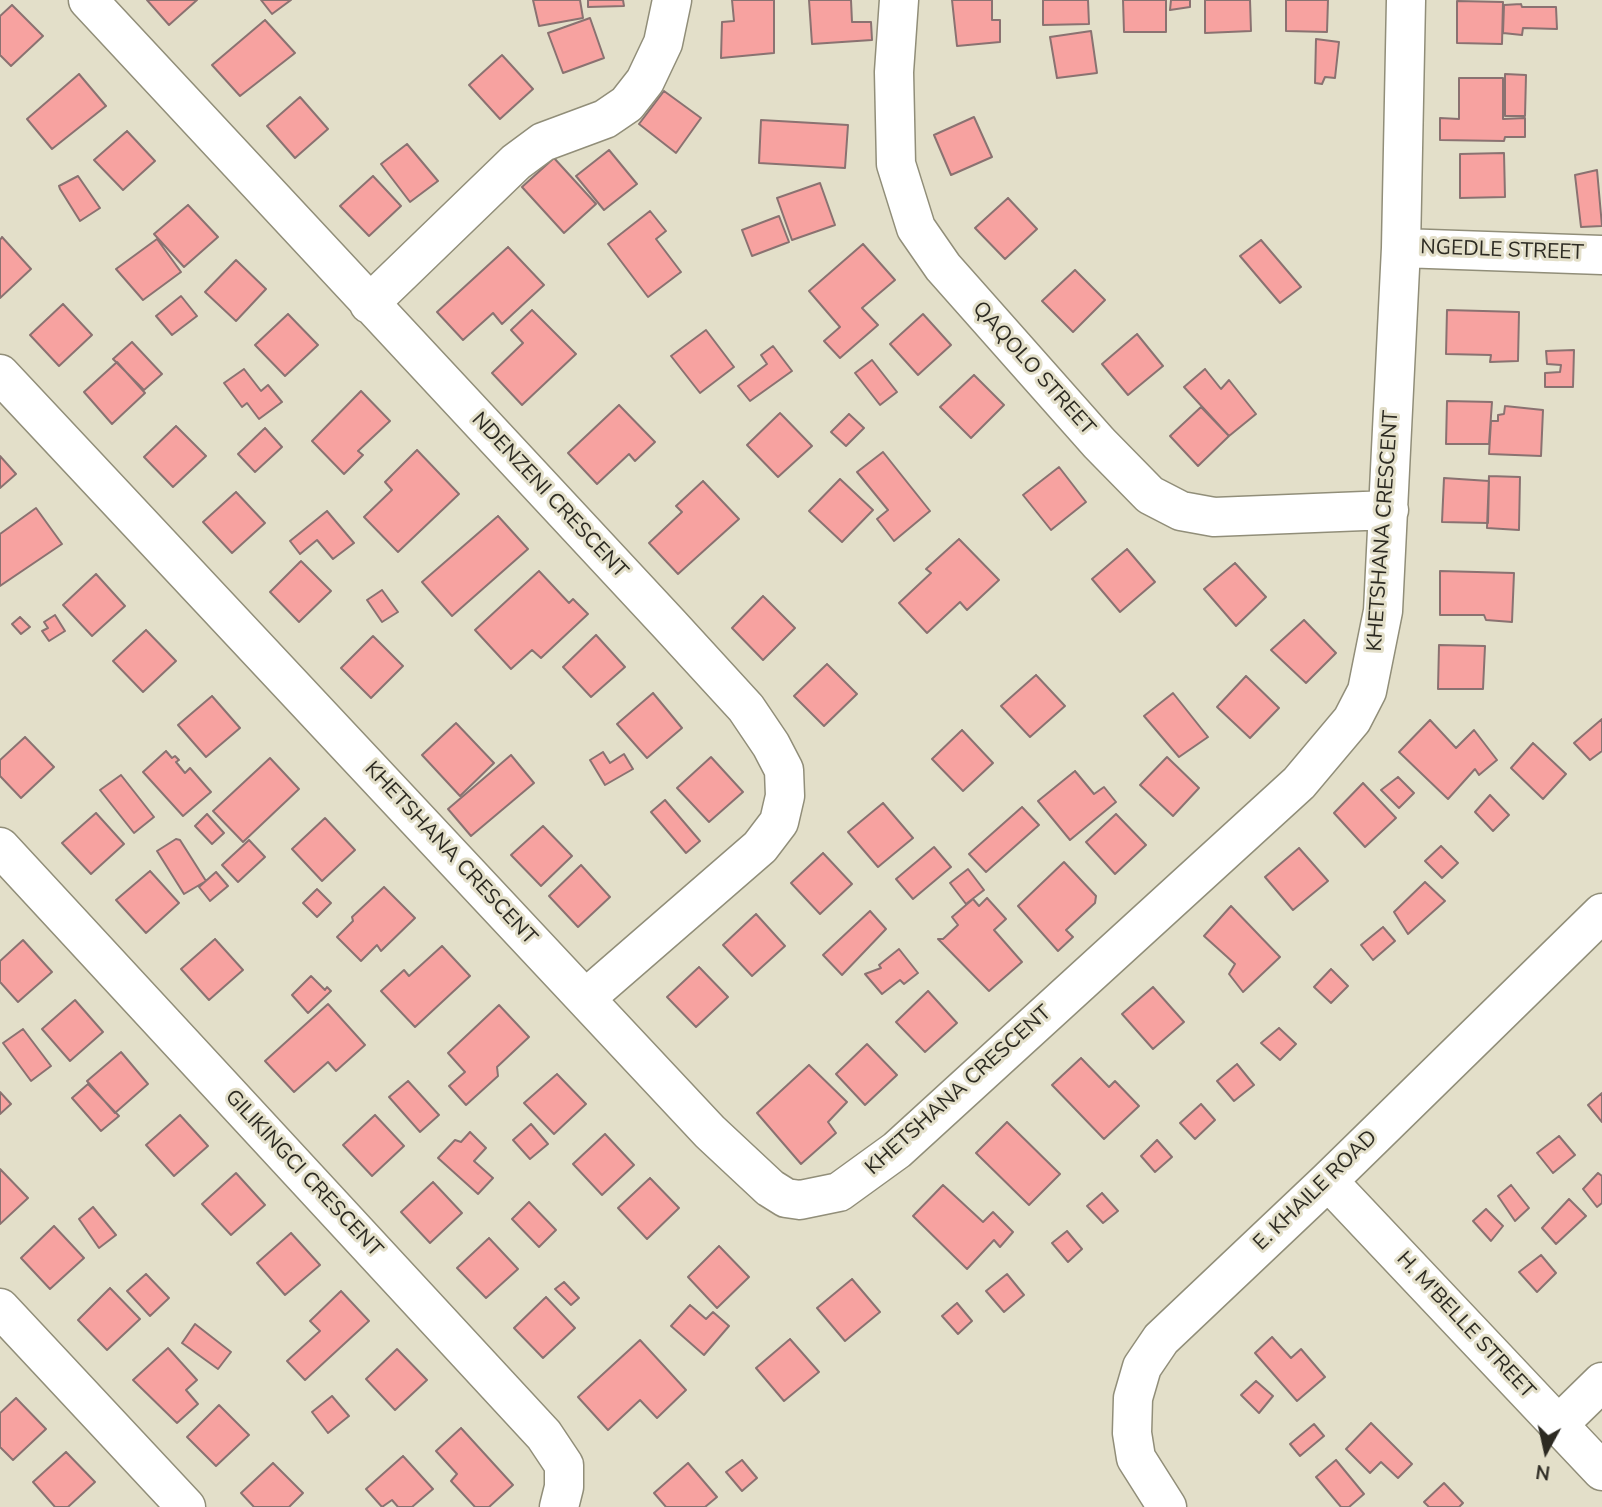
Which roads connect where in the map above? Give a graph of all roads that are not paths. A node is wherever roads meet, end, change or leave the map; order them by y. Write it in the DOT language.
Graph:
graph roads {
  1 [pos="88,0"];
  2 [pos="672,0"];
  3 [pos="899,0"];
  4 [pos="1406,0"];
  5 [pos="1402,248"];
  6 [pos="1602,255"];
  7 [pos="369,304"];
  8 [pos="0,374"];
  9 [pos="1389,510"];
  10 [pos="3,856"];
  11 [pos="1602,913"];
  12 [pos="586,998"];
  13 [pos="1328,1181"];
  14 [pos="0,1308"];
  15 [pos="1602,1382"];
  16 [pos="1558,1425"];
  17 [pos="1602,1471"];
  18 [pos="186,1507"];
  19 [pos="559,1507"];
  20 [pos="1167,1507"];
  1 -- 7 [label="street, NDENZENI CRESCENT"];
  2 -- 7 [label="street"];
  3 -- 9 [label="street, QAQOLO STREET"];
  4 -- 5 [label="street, KHETSHANA CRESCENT"];
  5 -- 6 [label="street, NGEDLE STREET"];
  5 -- 9 [label="street, KHETSHANA CRESCENT"];
  7 -- 12 [label="street, NDENZENI CRESCENT"];
  8 -- 12 [label="street, KHETSHANA CRESCENT"];
  9 -- 12 [label="street, KHETSHANA CRESCENT"];
  10 -- 19 [label="street, GILIKINGCI CRESCENT"];
  11 -- 13 [label="street, E. KHAILE ROAD"];
  13 -- 16 [label="street, H. M'BELLE STREET"];
  13 -- 20 [label="street, E. KHAILE ROAD"];
  14 -- 18 [label="street"];
  15 -- 16 [label="street"];
  16 -- 17 [label="street, H. M'BELLE STREET"];
}
